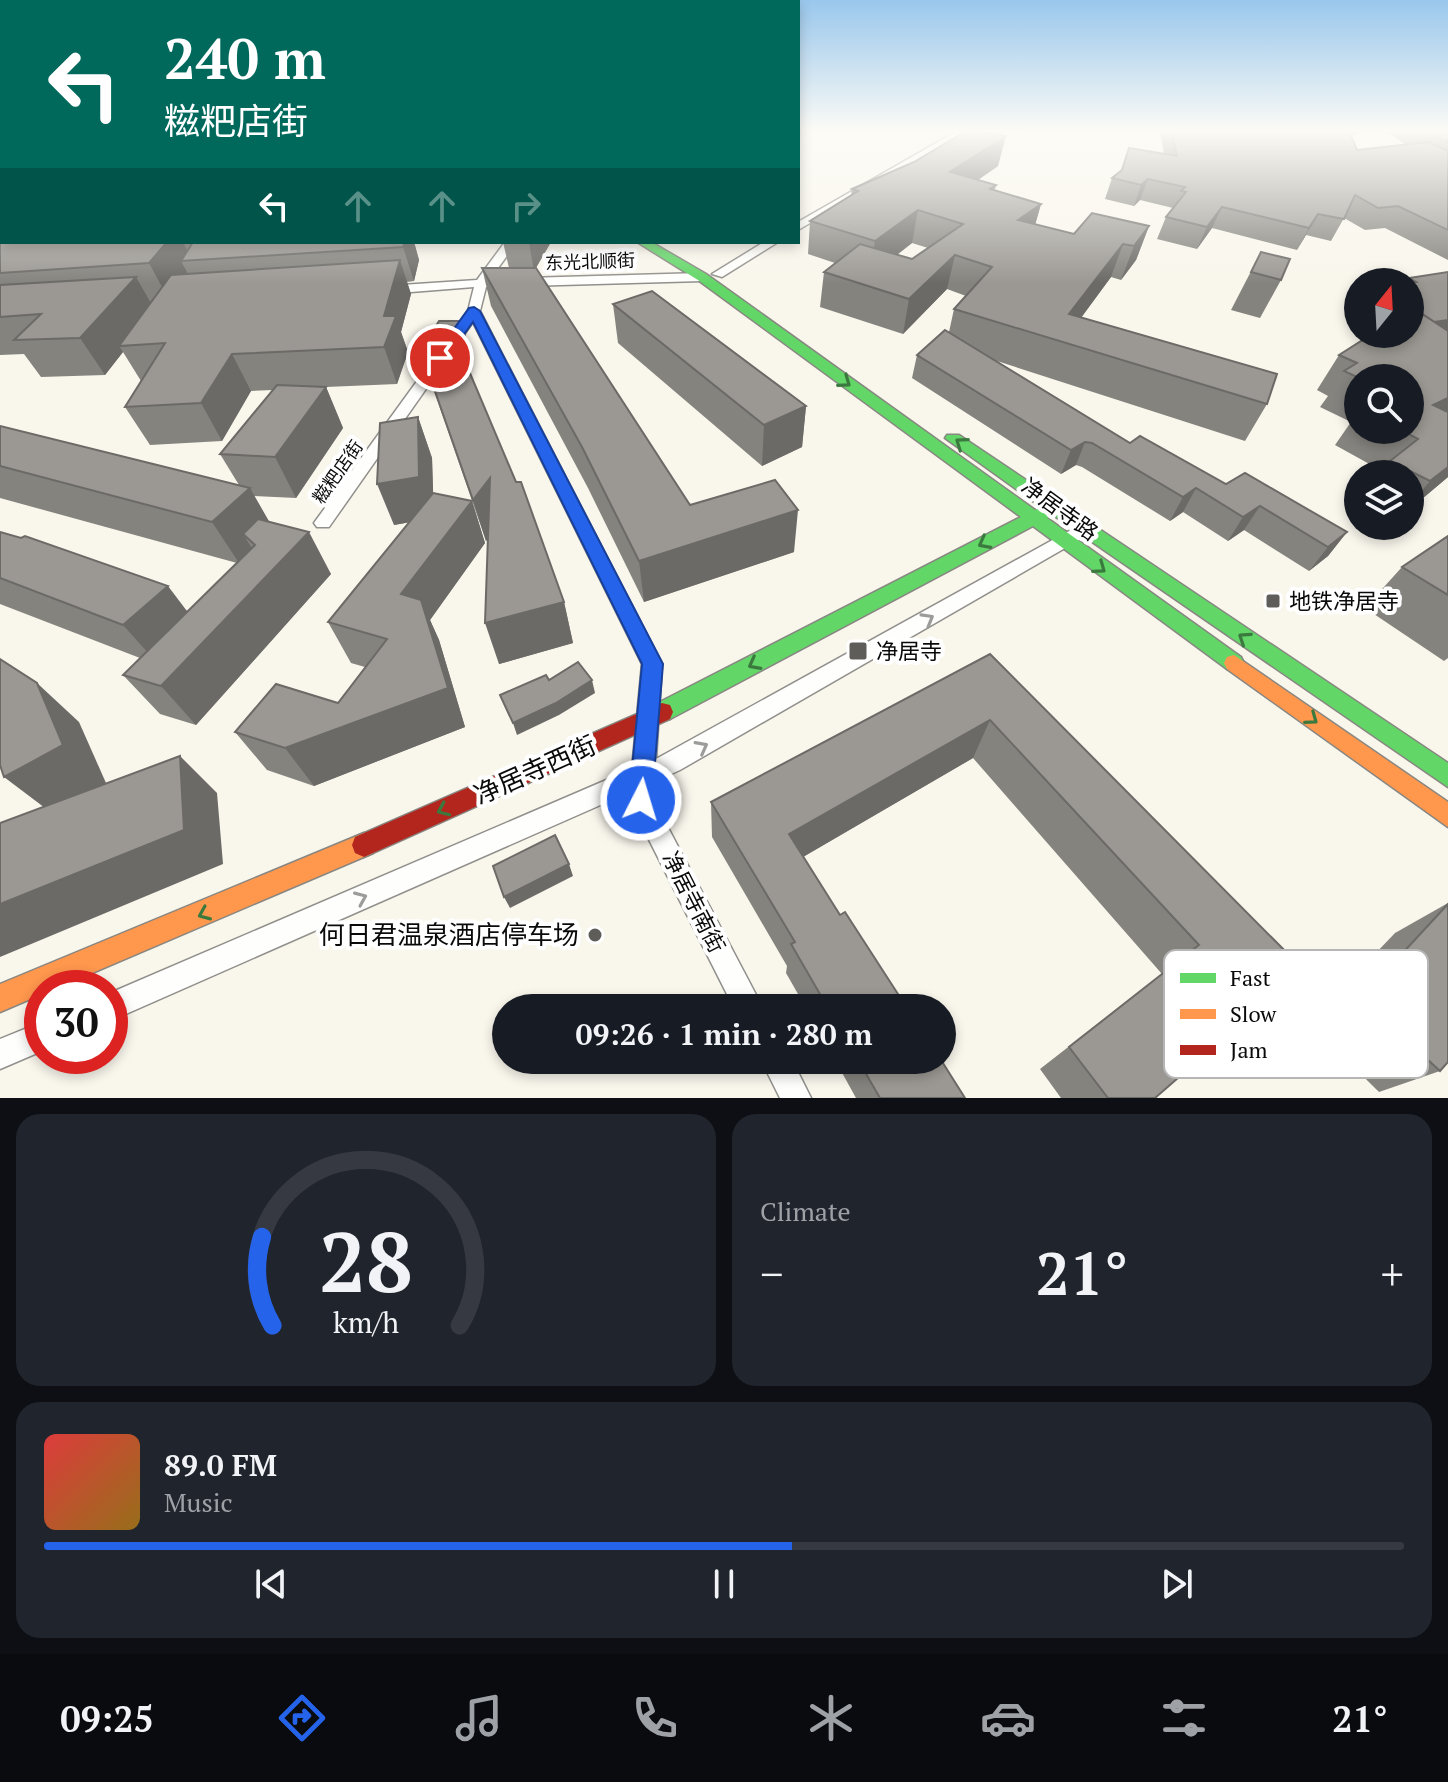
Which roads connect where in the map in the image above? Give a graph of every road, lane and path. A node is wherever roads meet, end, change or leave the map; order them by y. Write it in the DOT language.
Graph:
graph roads {
  1 [pos="875,182"];
  2 [pos="800,226"];
  3 [pos="510,244"];
  4 [pos="647,244"];
  5 [pos="675,244"];
  6 [pos="768,244"];
  7 [pos="710,275"];
  8 [pos="481,283"];
  9 [pos="372,291"];
  10 [pos="474,311"];
  11 [pos="1054,508"];
  12 [pos="1031,518"];
  13 [pos="323,523"];
  14 [pos="1086,530"];
  15 [pos="1064,541"];
  16 [pos="647,720"];
  17 [pos="643,775"];
  18 [pos="1448,776"];
  19 [pos="1448,816"];
  20 [pos="742,994"];
  21 [pos="0,998"];
  22 [pos="128,999"];
  23 [pos="24,1044"];
  24 [pos="0,1054"];
  25 [pos="783,1074"];
  26 [pos="796,1098"];
  1 -- 2 [label="street"];
  3 -- 8 [label="street, 糍粑店街"];
  4 -- 7 [label="main road, 净居寺路"];
  5 -- 7 [label="main road, 净居寺路"];
  6 -- 7 [label="street"];
  7 -- 8 [label="street, 东光北顺街"];
  11 -- 7 [label="main road, 净居寺路, one-way"];
  7 -- 12 [label="main road, 净居寺路, one-way"];
  8 -- 9 [label="street, 东光北顺街"];
  8 -- 10 [label="street, 糍粑店街"];
  10 -- 13 [label="street, 糍粑店街"];
  10 -- 16 [label="street, 净居寺南街"];
  11 -- 12 [label="main road, 净居寺西街"];
  11 -- 14 [label="main road, 净居寺路"];
  12 -- 15 [label="main road, 净居寺路"];
  12 -- 16 [label="main road, 净居寺西街, one-way"];
  14 -- 15 [label="street, 净居寺西街"];
  18 -- 14 [label="main road, 净居寺路, one-way"];
  17 -- 15 [label="street, 净居寺西街, one-way"];
  15 -- 19 [label="main road, 净居寺路, one-way"];
  16 -- 17 [label="street, 净居寺南街"];
  16 -- 21 [label="main road, 净居寺西街, one-way"];
  17 -- 20 [label="street, 净居寺南街"];
  22 -- 17 [label="street, 净居寺西街, one-way"];
  23 -- 24 [label="street"];
  25 -- 26 [label="street"];
}
